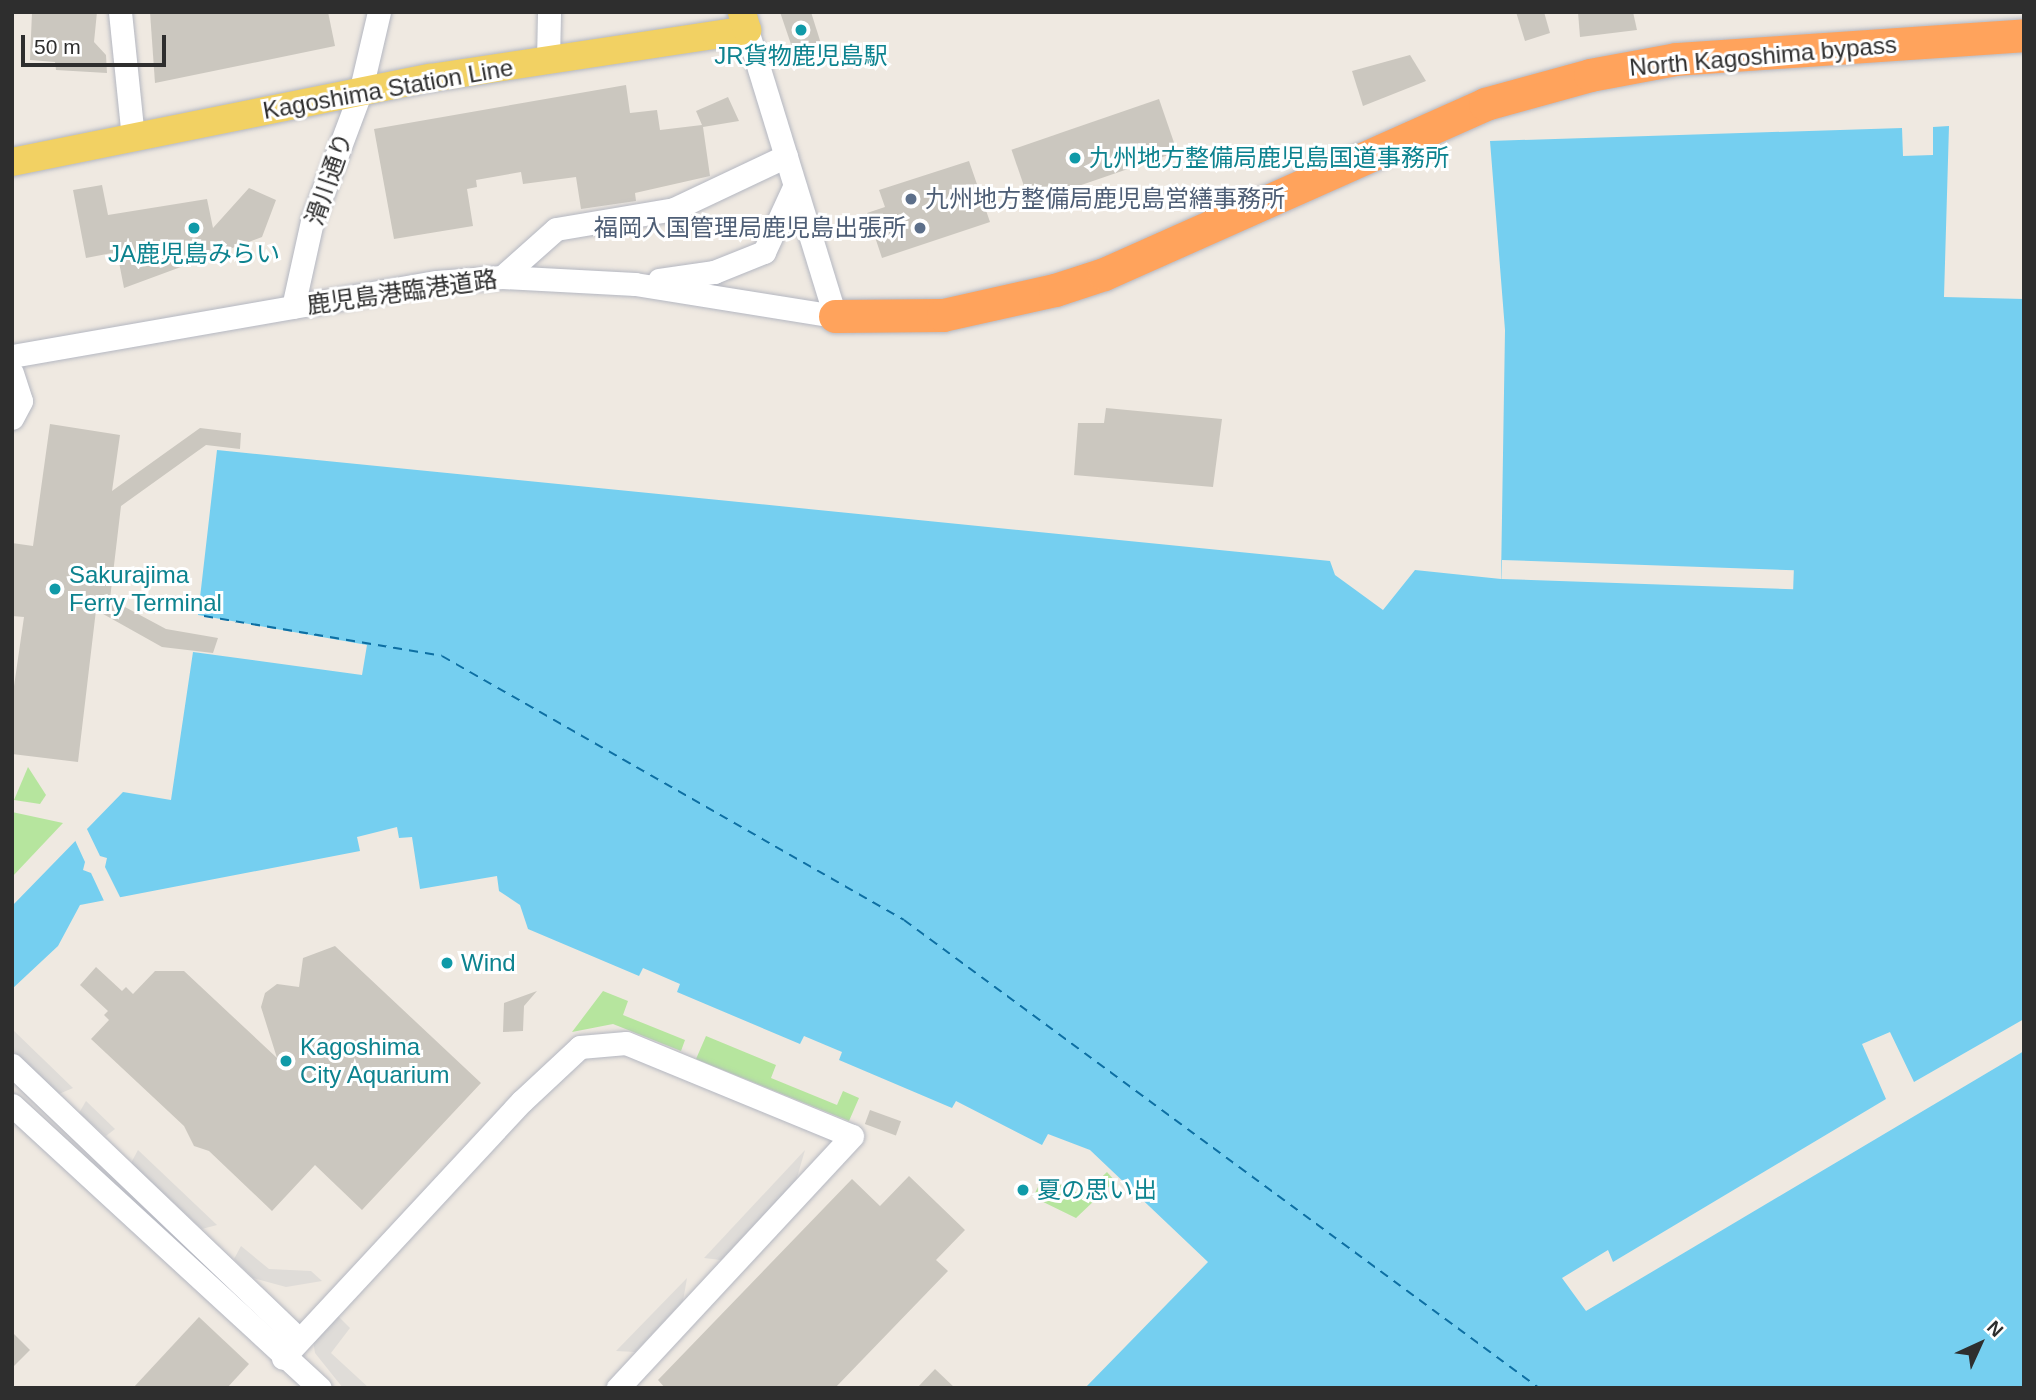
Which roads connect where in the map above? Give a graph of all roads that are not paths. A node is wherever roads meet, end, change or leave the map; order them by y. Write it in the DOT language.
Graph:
graph roads {
  1 [pos="120,12"];
  2 [pos="379,12"];
  3 [pos="549,12"];
  4 [pos="744,21"];
  5 [pos="2024,35"];
  6 [pos="548,61"];
  7 [pos="360,93"];
  8 [pos="133,137"];
  9 [pos="786,156"];
  10 [pos="12,162"];
  11 [pos="794,187"];
  12 [pos="502,276"];
  13 [pos="635,284"];
  14 [pos="293,307"];
  15 [pos="835,316"];
  16 [pos="12,356"];
  17 [pos="12,373"];
  18 [pos="12,418"];
  19 [pos="12,1065"];
  20 [pos="12,1105"];
  21 [pos="297,1337"];
  22 [pos="283,1358"];
  23 [pos="320,1388"];
  24 [pos="618,1388"];
  1 -- 8 [label="street"];
  2 -- 7 [label="street, 滑川通り"];
  3 -- 6 [label="street"];
  4 -- 6 [label="main road, Kagoshima Station Line"];
  4 -- 9 [label="street"];
  5 -- 15 [label="highway, North Kagoshima bypass"];
  6 -- 7 [label="main road, Kagoshima Station Line"];
  7 -- 8 [label="main road, Kagoshima Station Line"];
  7 -- 14 [label="street, 滑川通り"];
  8 -- 10 [label="main road, Kagoshima Station Line"];
  9 -- 11 [label="street"];
  9 -- 12 [label="street"];
  11 -- 13 [label="street"];
  11 -- 15 [label="street"];
  12 -- 13 [label="street, 鹿児島港臨港道路"];
  12 -- 14 [label="street, 鹿児島港臨港道路"];
  13 -- 15 [label="street, 鹿児島港臨港道路"];
  14 -- 16 [label="street, 鹿児島港臨港道路"];
  17 -- 18 [label="street"];
  19 -- 21 [label="street"];
  20 -- 22 [label="street"];
  21 -- 22 [label="street"];
  21 -- 24 [label="street"];
  22 -- 23 [label="street"];
}
